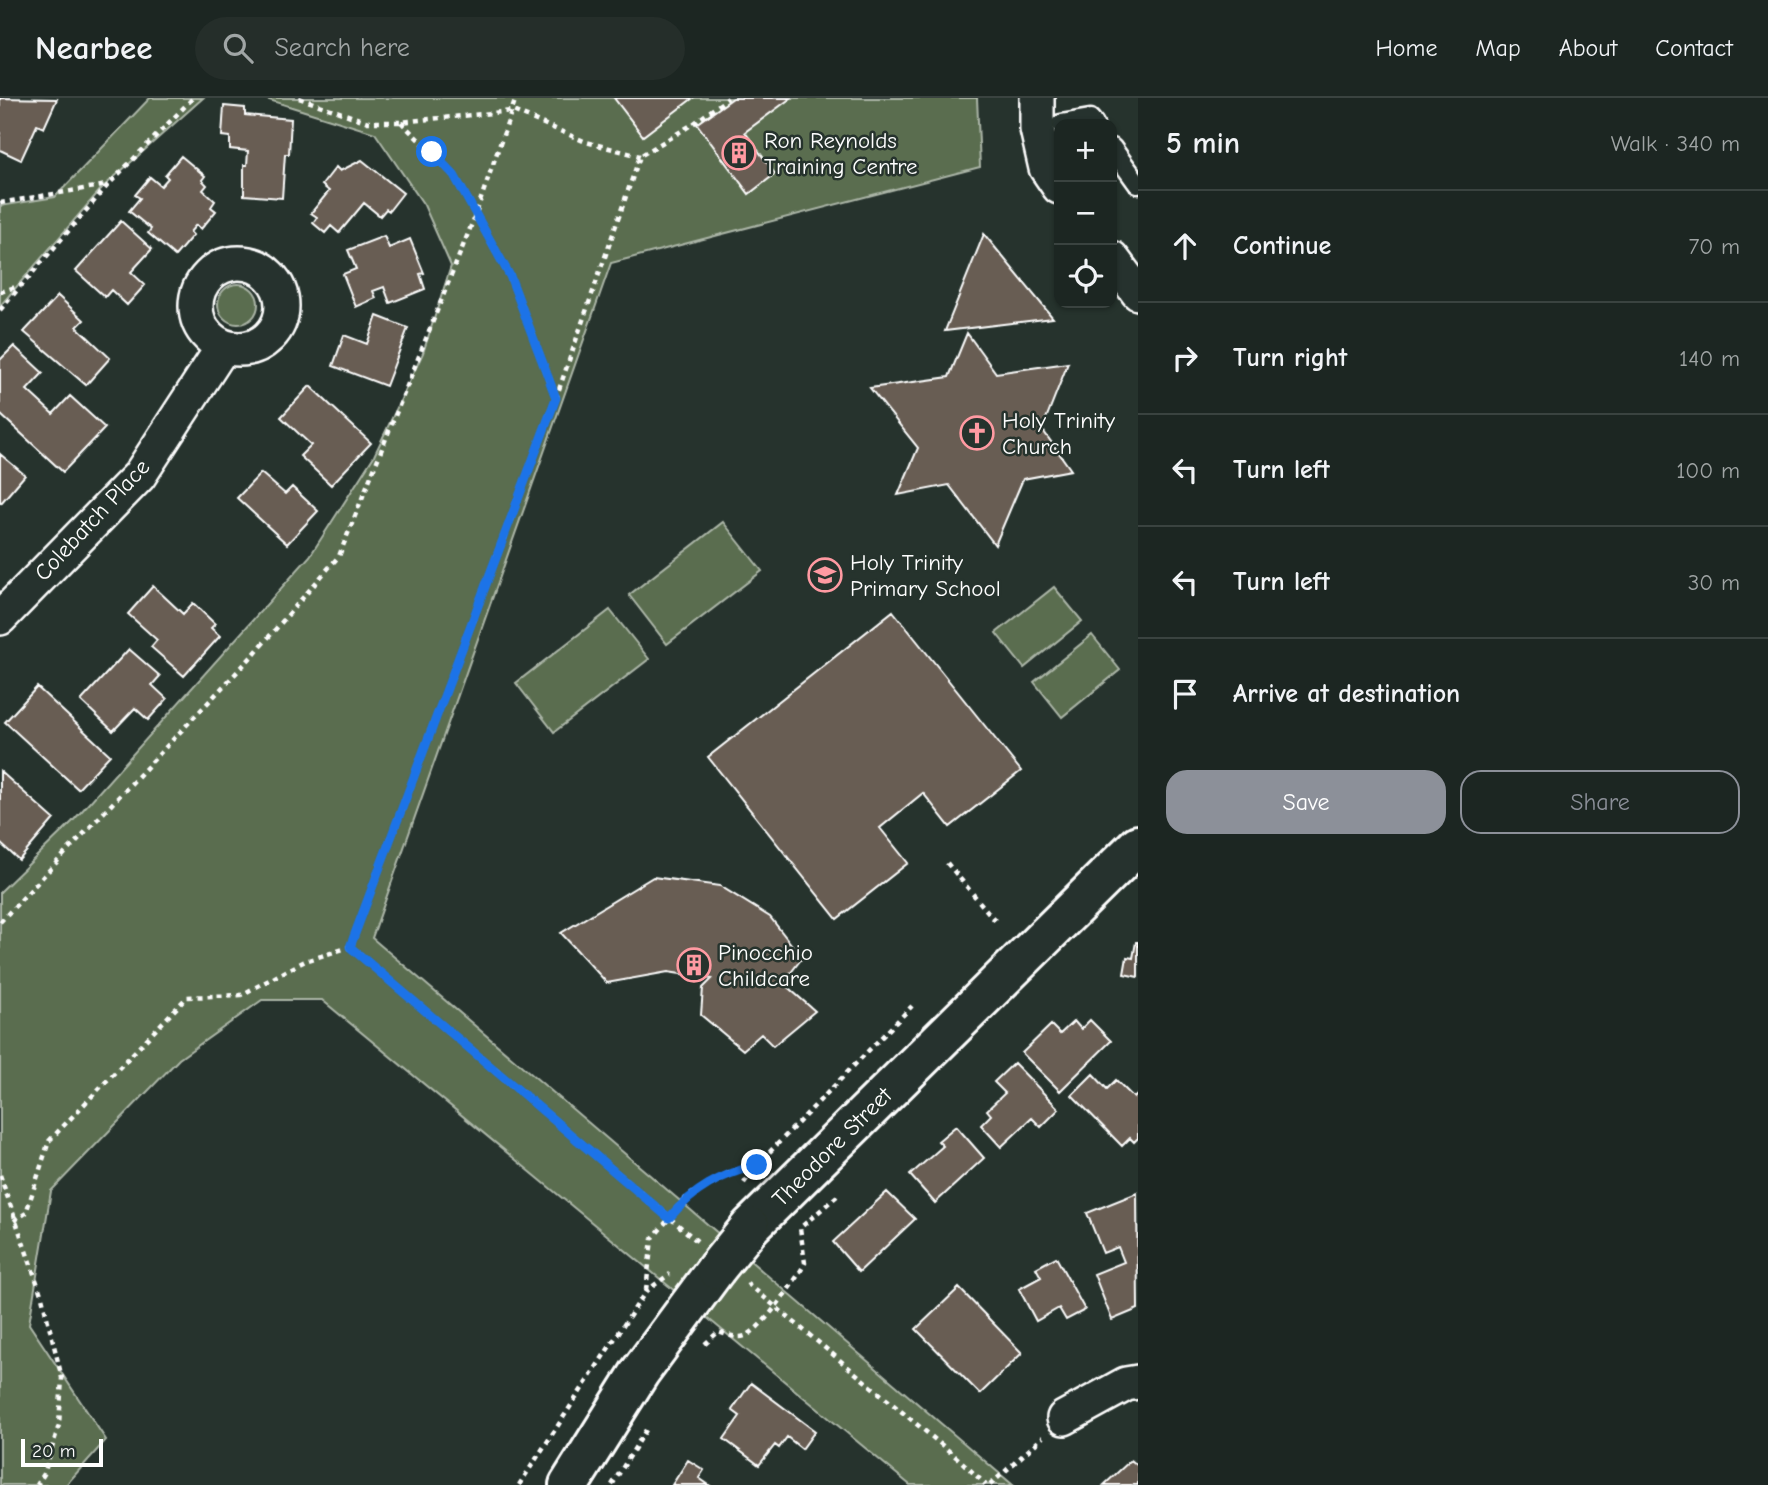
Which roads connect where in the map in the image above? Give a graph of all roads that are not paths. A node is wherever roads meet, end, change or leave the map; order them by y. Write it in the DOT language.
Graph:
graph roads {
  1 [pos="1049,119"];
  2 [pos="1117,155"];
  3 [pos="1056,182"];
  4 [pos="1138,184"];
  5 [pos="1117,265"];
  6 [pos="1138,293"];
  7 [pos="223,347"];
  8 [pos="0,618"];
  9 [pos="1138,845"];
  10 [pos="1138,1382"];
  11 [pos="1064,1418"];
  12 [pos="569,1485"];
  1 -- 3 [label="street"];
  2 -- 4 [label="lane"];
  5 -- 6 [label="street"];
  7 -- 8 [label="street, Colebatch Place"];
  9 -- 12 [label="main road, Theodore Street, bridge"];
  10 -- 11 [label="street"];
}
